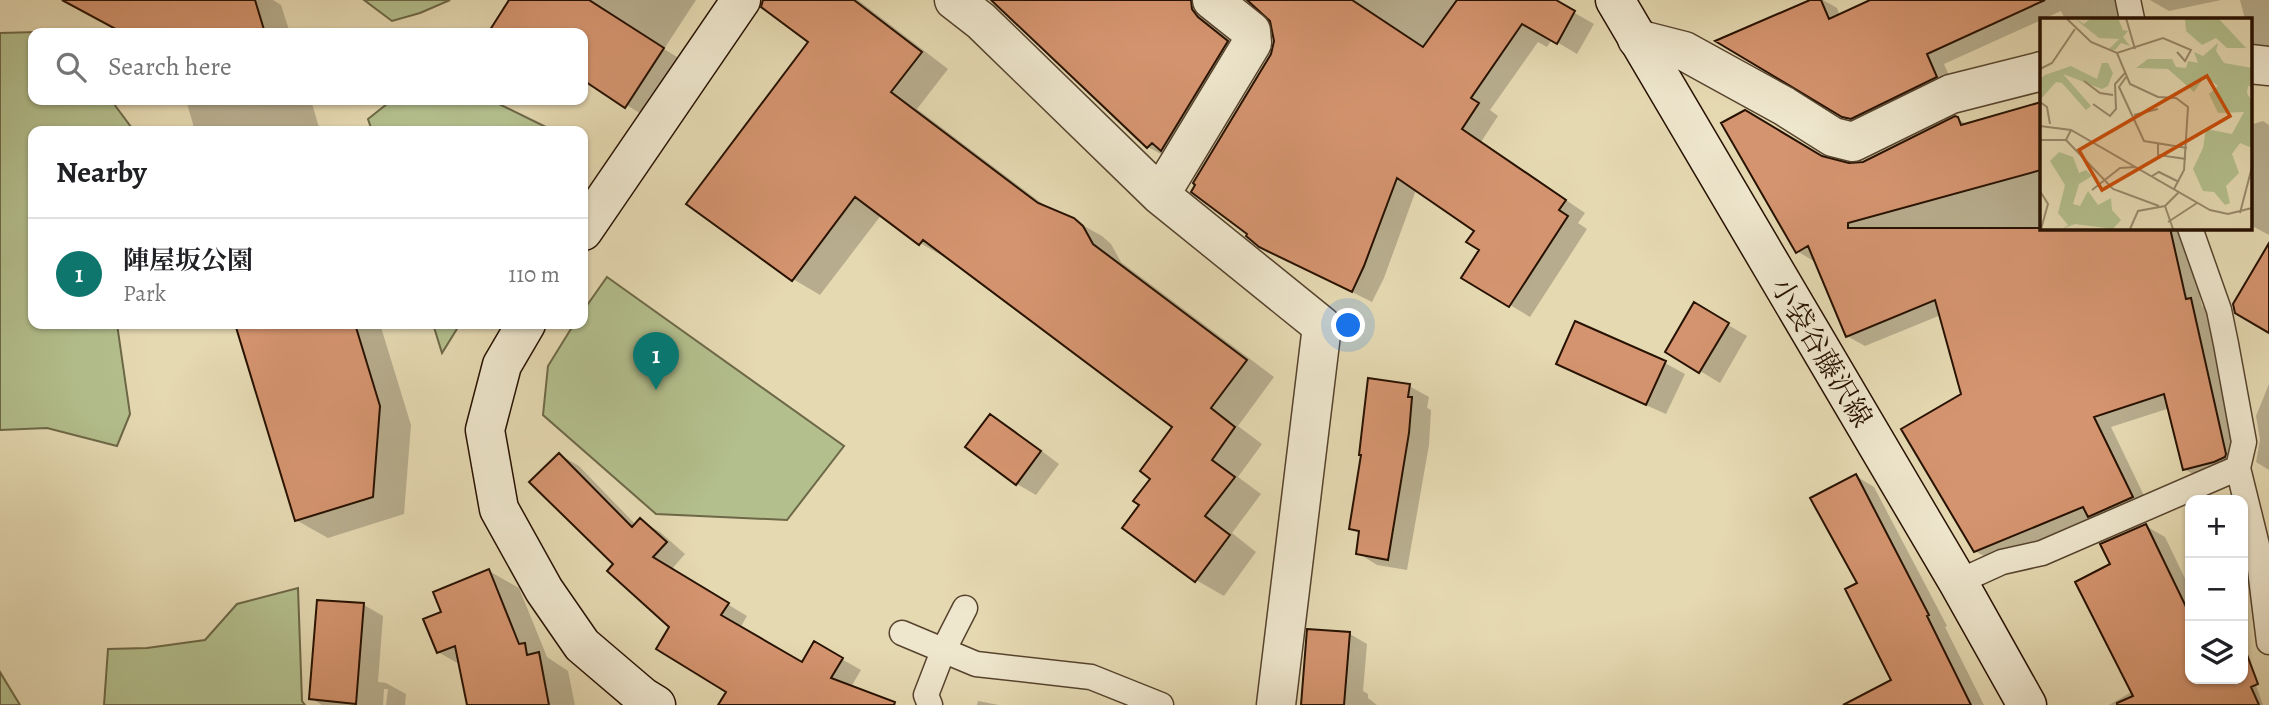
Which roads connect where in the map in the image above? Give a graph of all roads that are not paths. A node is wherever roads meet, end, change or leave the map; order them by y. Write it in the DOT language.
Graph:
graph roads {
  1 [pos="741,0"];
  2 [pos="954,0"];
  3 [pos="1212,0"];
  4 [pos="1615,0"];
  5 [pos="2128,0"];
  6 [pos="2132,18"];
  7 [pos="1637,39"];
  8 [pos="2040,72"];
  9 [pos="1160,195"];
  10 [pos="588,224"];
  11 [pos="2190,229"];
  12 [pos="523,329"];
  13 [pos="2238,468"];
  14 [pos="1958,582"];
  15 [pos="965,608"];
  16 [pos="902,634"];
  17 [pos="2269,642"];
  18 [pos="943,651"];
  19 [pos="656,705"];
  20 [pos="930,705"];
  21 [pos="1161,705"];
  22 [pos="1276,705"];
  23 [pos="2027,705"];
  1 -- 10 [label="street"];
  2 -- 9 [label="street"];
  3 -- 9 [label="street"];
  4 -- 7 [label="street, 小袋谷藤沢線"];
  5 -- 6 [label="lane"];
  7 -- 8 [label="street"];
  7 -- 14 [label="street, 小袋谷藤沢線"];
  9 -- 22 [label="street"];
  11 -- 13 [label="lane"];
  12 -- 19 [label="street"];
  13 -- 14 [label="lane"];
  13 -- 17 [label="lane"];
  14 -- 23 [label="street, 小袋谷藤沢線"];
  15 -- 18 [label="lane"];
  16 -- 18 [label="lane"];
  18 -- 20 [label="lane"];
  18 -- 21 [label="lane"];
}
